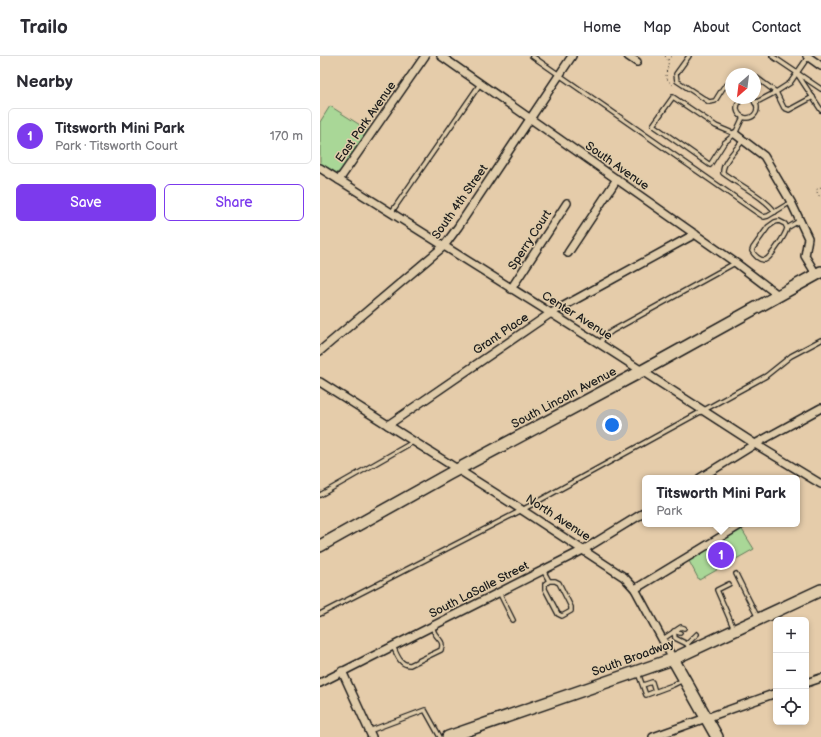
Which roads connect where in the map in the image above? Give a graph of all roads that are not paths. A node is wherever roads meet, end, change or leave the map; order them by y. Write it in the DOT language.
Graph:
graph roads {
  1 [pos="425,56"];
  2 [pos="532,56"];
  3 [pos="572,56"];
  4 [pos="628,56"];
  5 [pos="689,56"];
  6 [pos="772,56"];
  7 [pos="807,56"];
  8 [pos="444,57"];
  9 [pos="637,62"];
  10 [pos="821,66"];
  11 [pos="797,73"];
  12 [pos="559,75"];
  13 [pos="761,81"];
  14 [pos="480,84"];
  15 [pos="725,86"];
  16 [pos="821,89"];
  17 [pos="776,92"];
  18 [pos="813,97"];
  19 [pos="761,100"];
  20 [pos="738,104"];
  21 [pos="755,104"];
  22 [pos="821,110"];
  23 [pos="743,117"];
  24 [pos="531,119"];
  25 [pos="735,134"];
  26 [pos="743,140"];
  27 [pos="320,168"];
  28 [pos="339,180"];
  29 [pos="617,180"];
  30 [pos="791,202"];
  31 [pos="567,203"];
  32 [pos="392,212"];
  33 [pos="775,212"];
  34 [pos="800,220"];
  35 [pos="787,228"];
  36 [pos="695,234"];
  37 [pos="444,246"];
  38 [pos="568,253"];
  39 [pos="736,262"];
  40 [pos="818,273"];
  41 [pos="511,289"];
  42 [pos="778,295"];
  43 [pos="551,314"];
  44 [pos="821,340"];
  45 [pos="600,344"];
  46 [pos="320,351"];
  47 [pos="642,371"];
  48 [pos="320,382"];
  49 [pos="821,408"];
  50 [pos="703,410"];
  51 [pos="388,425"];
  52 [pos="414,441"];
  53 [pos="755,444"];
  54 [pos="458,470"];
  55 [pos="804,474"];
  56 [pos="705,475"];
  57 [pos="800,477"];
  58 [pos="821,484"];
  59 [pos="320,495"];
  60 [pos="522,510"];
  61 [pos="642,514"];
  62 [pos="737,527"];
  63 [pos="320,546"];
  64 [pos="583,550"];
  65 [pos="543,570"];
  66 [pos="736,574"];
  67 [pos="549,581"];
  68 [pos="729,584"];
  69 [pos="635,589"];
  70 [pos="821,590"];
  71 [pos="498,592"];
  72 [pos="320,614"];
  73 [pos="758,619"];
  74 [pos="513,620"];
  75 [pos="432,626"];
  76 [pos="684,628"];
  77 [pos="735,630"];
  78 [pos="674,631"];
  79 [pos="680,633"];
  80 [pos="662,639"];
  81 [pos="702,645"];
  82 [pos="393,646"];
  83 [pos="689,647"];
  84 [pos="673,659"];
  85 [pos="342,671"];
  86 [pos="638,671"];
  87 [pos="821,678"];
  88 [pos="684,679"];
  89 [pos="809,682"];
  90 [pos="320,683"];
  91 [pos="642,685"];
  92 [pos="655,692"];
  93 [pos="773,694"];
  94 [pos="706,718"];
  95 [pos="370,734"];
  96 [pos="440,737"];
  97 [pos="448,737"];
  98 [pos="653,737"];
  99 [pos="717,737"];
  1 -- 28 [label="street, East Park Avenue"];
  2 -- 12 [label="lane"];
  3 -- 12 [label="street, South 4th Street"];
  4 -- 9 [label="street"];
  5 -- 15 [label="lane"];
  6 -- 11 [label="lane"];
  7 -- 10 [label="street"];
  7 -- 11 [label="lane"];
  8 -- 14 [label="street, South Avenue"];
  11 -- 16 [label="lane"];
  11 -- 17 [label="lane"];
  11 -- 18 [label="lane"];
  12 -- 24 [label="street, South 4th Street"];
  12 -- 33 [label="lane"];
  13 -- 17 [label="lane"];
  14 -- 24 [label="street, South Avenue"];
  14 -- 32 [label="lane"];
  17 -- 18 [label="lane"];
  17 -- 19 [label="lane"];
  18 -- 22 [label="lane"];
  20 -- 23 [label="lane"];
  21 -- 23 [label="lane"];
  23 -- 25 [label="lane"];
  24 -- 29 [label="street, South Avenue"];
  24 -- 37 [label="street, South 4th Street"];
  25 -- 25 [label="lane"];
  25 -- 26 [label="street"];
  26 -- 30 [label="street"];
  26 -- 33 [label="lane"];
  27 -- 28 [label="street, Center Avenue"];
  28 -- 32 [label="street, Center Avenue"];
  29 -- 36 [label="street, South Avenue"];
  29 -- 38 [label="street"];
  30 -- 33 [label="lane"];
  30 -- 34 [label="street"];
  31 -- 41 [label="street, Sperry Court"];
  32 -- 37 [label="street, Center Avenue"];
  34 -- 35 [label="lane"];
  34 -- 40 [label="street"];
  35 -- 35 [label="lane"];
  36 -- 39 [label="street, South Avenue"];
  36 -- 43 [label="street, Grant Place"];
  37 -- 41 [label="street, Center Avenue"];
  37 -- 46 [label="street, South 4th Street"];
  39 -- 42 [label="street, South Avenue"];
  39 -- 45 [label="lane"];
  40 -- 42 [label="street, South Lincoln Avenue"];
  41 -- 43 [label="street, Center Avenue"];
  42 -- 47 [label="street, South Lincoln Avenue"];
  43 -- 45 [label="street, Center Avenue"];
  43 -- 51 [label="street, Grant Place"];
  44 -- 50 [label="lane"];
  45 -- 47 [label="street, Center Avenue"];
  47 -- 50 [label="street, Center Avenue"];
  47 -- 54 [label="street, South Lincoln Avenue"];
  48 -- 51 [label="street, North Avenue"];
  49 -- 53 [label="street"];
  50 -- 53 [label="street, Center Avenue"];
  50 -- 60 [label="lane"];
  51 -- 52 [label="street, North Avenue"];
  52 -- 54 [label="street, North Avenue"];
  52 -- 59 [label="lane"];
  53 -- 55 [label="street, Center Avenue"];
  53 -- 56 [label="street"];
  54 -- 60 [label="street, North Avenue"];
  54 -- 63 [label="street, South Lincoln Avenue"];
  55 -- 57 [label="street"];
  55 -- 58 [label="street, Center Avenue"];
  60 -- 64 [label="street, North Avenue"];
  60 -- 72 [label="lane"];
  61 -- 64 [label="street, South LaSalle Street"];
  62 -- 69 [label="street"];
  64 -- 65 [label="street, South LaSalle Street"];
  64 -- 69 [label="street, North Avenue"];
  65 -- 67 [label="lane"];
  65 -- 71 [label="street, South LaSalle Street"];
  66 -- 73 [label="lane"];
  67 -- 67 [label="lane"];
  68 -- 77 [label="lane"];
  69 -- 80 [label="street, North Avenue"];
  70 -- 73 [label="street, South Broadway"];
  71 -- 74 [label="lane"];
  71 -- 75 [label="street, South LaSalle Street"];
  73 -- 77 [label="street, South Broadway"];
  75 -- 82 [label="street, South LaSalle Street"];
  75 -- 82 [label="lane"];
  76 -- 78 [label="lane"];
  77 -- 81 [label="street, South Broadway"];
  78 -- 79 [label="lane"];
  78 -- 80 [label="lane"];
  78 -- 83 [label="lane"];
  80 -- 84 [label="street, North Avenue"];
  81 -- 83 [label="street, South Broadway"];
  81 -- 83 [label="lane"];
  82 -- 85 [label="street, South LaSalle Street"];
  83 -- 84 [label="street, South Broadway"];
  84 -- 86 [label="street, South Broadway"];
  84 -- 88 [label="street, North Avenue"];
  85 -- 90 [label="street, South LaSalle Street"];
  85 -- 95 [label="street"];
  86 -- 91 [label="lane"];
  86 -- 97 [label="street, South Broadway"];
  87 -- 89 [label="street"];
  88 -- 92 [label="lane"];
  88 -- 94 [label="street, North Avenue"];
  91 -- 92 [label="lane"];
  91 -- 92 [label="lane"];
  93 -- 94 [label="street"];
  94 -- 98 [label="street"];
  94 -- 99 [label="street, North Avenue"];
  95 -- 96 [label="lane"];
}
